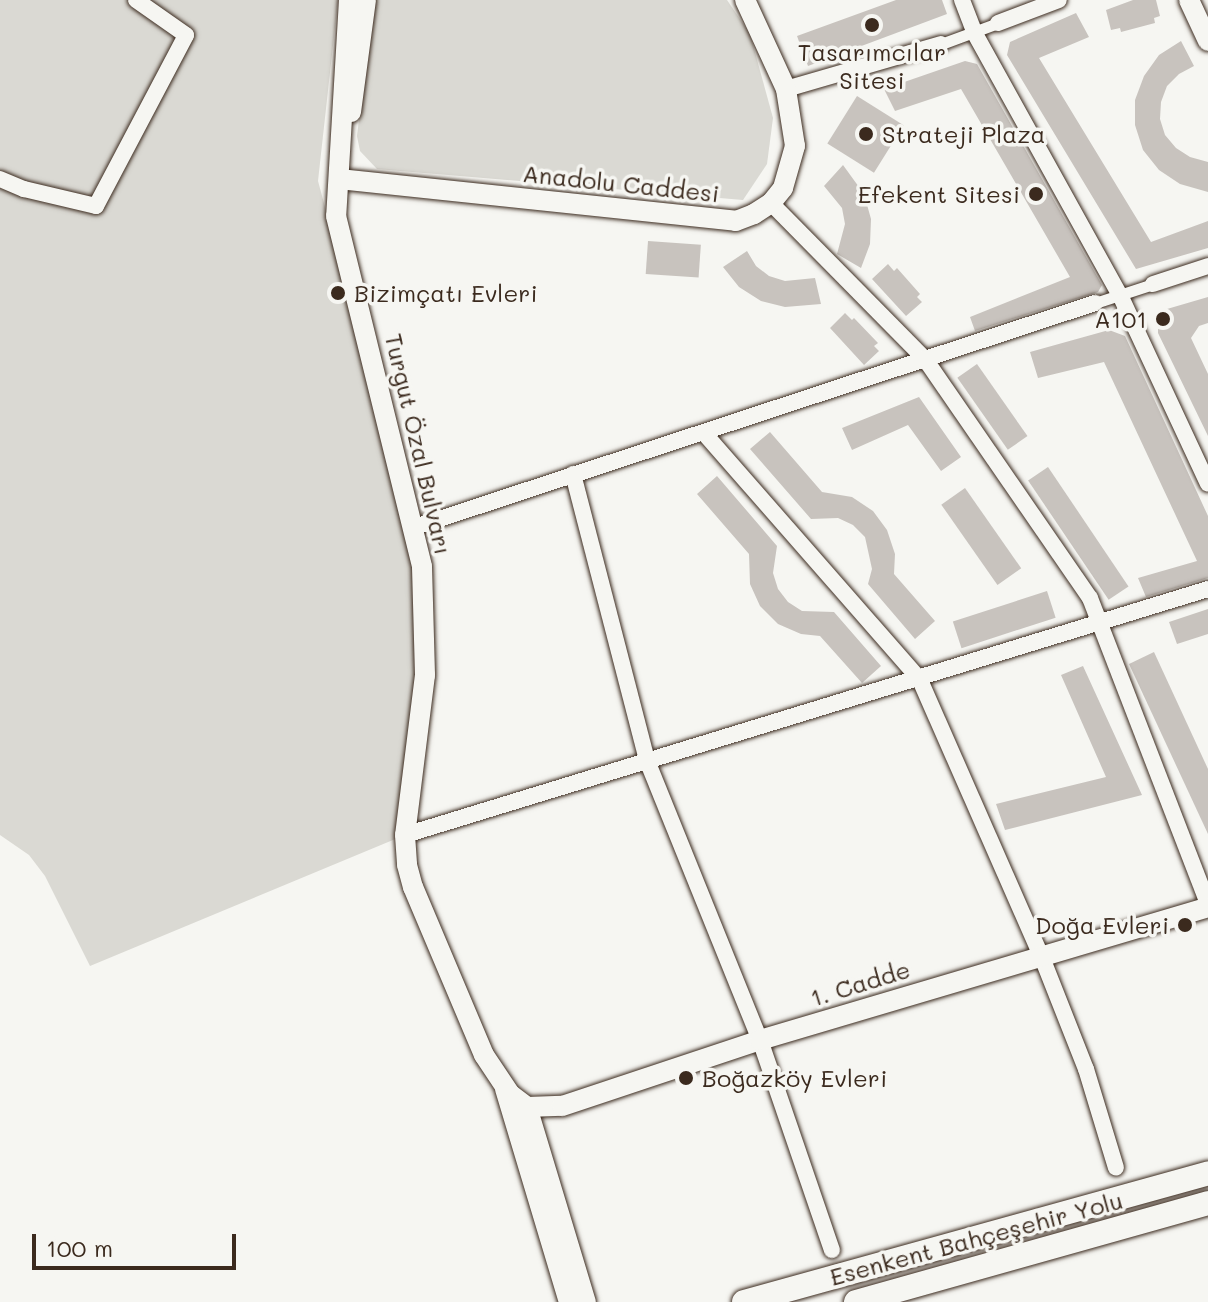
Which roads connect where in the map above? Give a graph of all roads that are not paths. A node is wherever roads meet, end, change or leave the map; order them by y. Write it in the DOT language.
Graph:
graph roads {
  1 [pos="136,0"];
  2 [pos="349,0"];
  3 [pos="366,0"];
  4 [pos="745,0"];
  5 [pos="962,0"];
  6 [pos="1059,0"];
  7 [pos="1189,0"];
  8 [pos="998,23"];
  9 [pos="974,32"];
  10 [pos="1208,41"];
  11 [pos="941,44"];
  12 [pos="786,89"];
  13 [pos="0,179"];
  14 [pos="339,179"];
  15 [pos="771,203"];
  16 [pos="1208,266"];
  17 [pos="1153,284"];
  18 [pos="1120,295"];
  19 [pos="1095,303"];
  20 [pos="925,359"];
  21 [pos="704,433"];
  22 [pos="573,474"];
  23 [pos="1208,484"];
  24 [pos="415,527"];
  25 [pos="1208,589"];
  26 [pos="1101,622"];
  27 [pos="920,680"];
  28 [pos="648,763"];
  29 [pos="405,835"];
  30 [pos="1208,906"];
  31 [pos="1041,955"];
  32 [pos="760,1040"];
  33 [pos="504,1086"];
  34 [pos="527,1107"];
  35 [pos="1116,1168"];
  36 [pos="1208,1173"];
  37 [pos="1208,1203"];
  38 [pos="832,1250"];
  39 [pos="569,1302"];
  40 [pos="586,1302"];
  41 [pos="744,1302"];
  42 [pos="856,1302"];
  1 -- 13 [label="street"];
  2 -- 14 [label="street, Turgut Özal Bulvarı"];
  3 -- 14 [label="street, Turgut Özal Bulvarı"];
  4 -- 12 [label="street"];
  5 -- 9 [label="street"];
  6 -- 8 [label="street"];
  7 -- 10 [label="street"];
  8 -- 9 [label="street"];
  9 -- 11 [label="street"];
  9 -- 18 [label="street"];
  11 -- 12 [label="street"];
  12 -- 15 [label="street"];
  14 -- 15 [label="street, Anadolu Caddesi"];
  14 -- 24 [label="street, Turgut Özal Bulvarı"];
  15 -- 20 [label="street"];
  16 -- 17 [label="street"];
  17 -- 18 [label="street"];
  18 -- 19 [label="street"];
  18 -- 23 [label="street"];
  19 -- 20 [label="street"];
  20 -- 21 [label="street"];
  20 -- 26 [label="street"];
  21 -- 22 [label="street"];
  21 -- 27 [label="street"];
  22 -- 24 [label="street"];
  22 -- 28 [label="street"];
  24 -- 29 [label="street, Turgut Özal Bulvarı"];
  25 -- 26 [label="street"];
  26 -- 27 [label="street"];
  26 -- 30 [label="street"];
  27 -- 28 [label="street"];
  27 -- 31 [label="street"];
  28 -- 29 [label="street"];
  28 -- 32 [label="street"];
  29 -- 33 [label="street, Turgut Özal Bulvarı"];
  30 -- 31 [label="street, 1. Cadde"];
  31 -- 32 [label="street, 1. Cadde"];
  31 -- 35 [label="street"];
  32 -- 34 [label="street, 1. Cadde"];
  32 -- 38 [label="street"];
  33 -- 34 [label="street, Turgut Özal Bulvarı"];
  33 -- 39 [label="street, Turgut Özal Bulvarı"];
  34 -- 40 [label="street"];
  36 -- 41 [label="main road, Esenkent Bahçeşehir Yolu"];
  37 -- 42 [label="main road, Esenkent Bahçeşehir Yolu"];
}
